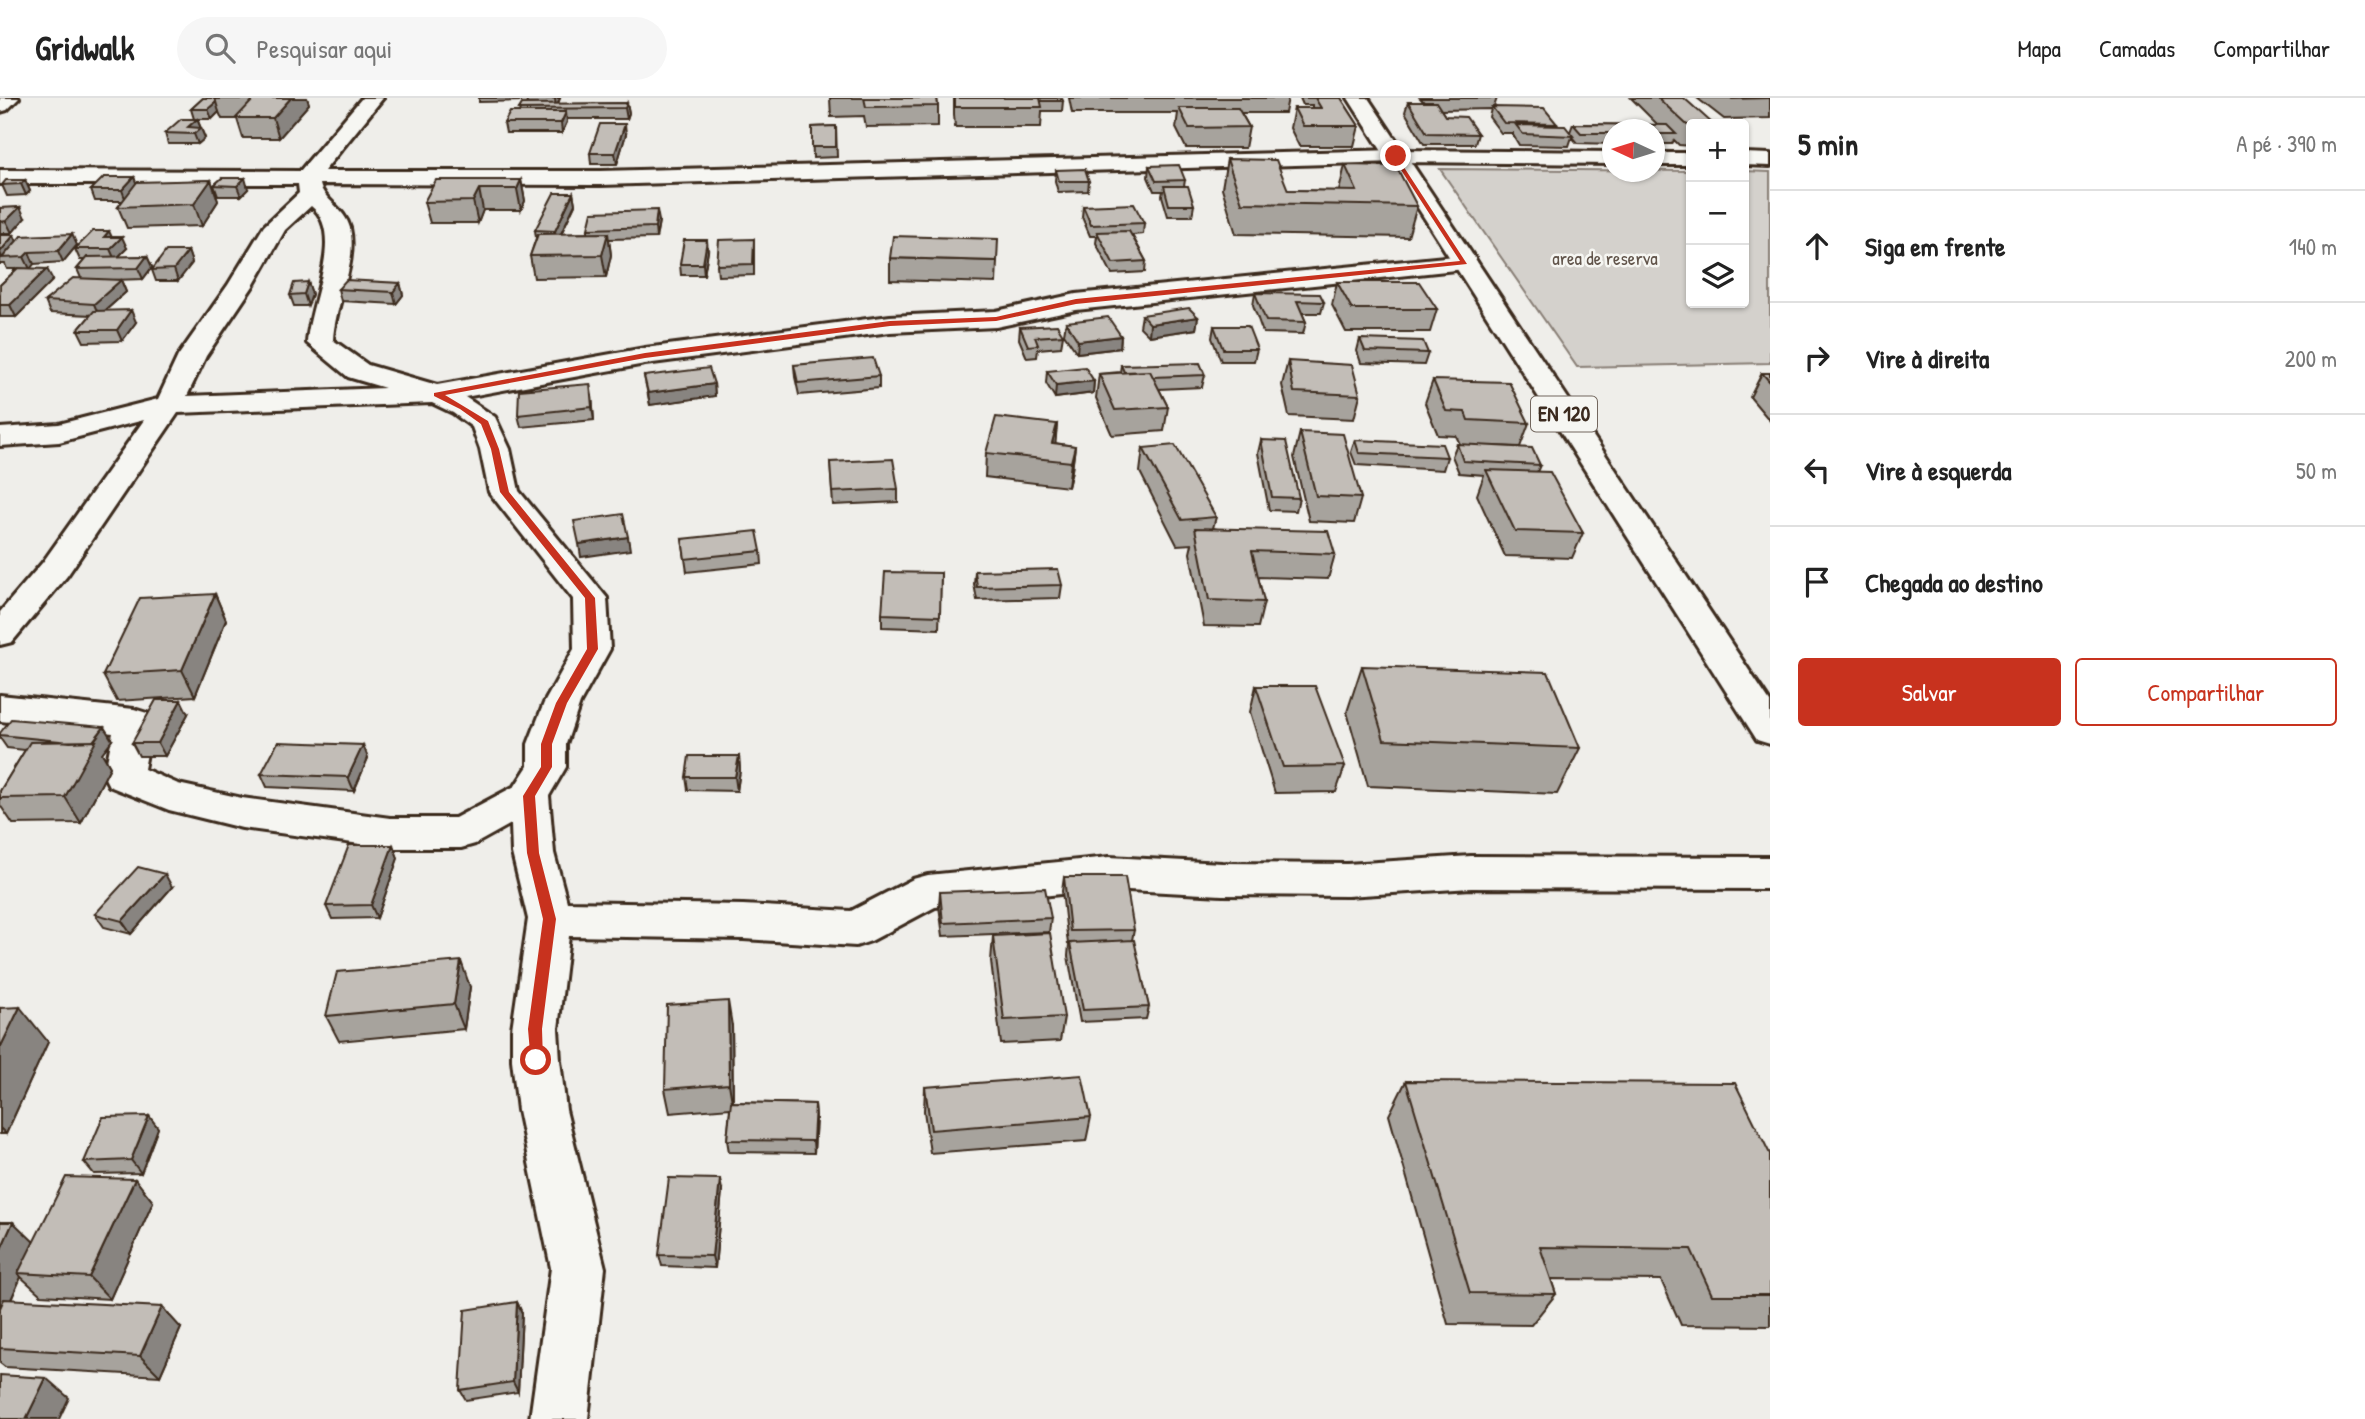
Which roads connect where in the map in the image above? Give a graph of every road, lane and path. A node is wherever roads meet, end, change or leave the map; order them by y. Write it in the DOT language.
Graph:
graph roads {
  1 [pos="9,98"];
  2 [pos="373,98"];
  3 [pos="1358,98"];
  4 [pos="0,106"];
  5 [pos="1396,156"];
  6 [pos="1602,158"];
  7 [pos="1665,159"];
  8 [pos="1686,159"];
  9 [pos="1749,159"];
  10 [pos="1770,160"];
  11 [pos="0,177"];
  12 [pos="309,186"];
  13 [pos="1465,262"];
  14 [pos="436,394"];
  15 [pos="169,405"];
  16 [pos="0,437"];
  17 [pos="0,634"];
  18 [pos="0,708"];
  19 [pos="1770,731"];
  20 [pos="529,796"];
  21 [pos="1770,873"];
  22 [pos="550,919"];
  23 [pos="559,1419"];
  1 -- 4 [label="street"];
  2 -- 12 [label="street"];
  3 -- 5 [label="street, EN 120"];
  5 -- 6 [label="street"];
  5 -- 12 [label="street"];
  5 -- 13 [label="street, EN 120"];
  7 -- 8 [label="street"];
  9 -- 10 [label="street"];
  11 -- 12 [label="street"];
  12 -- 14 [label="street"];
  12 -- 15 [label="street"];
  13 -- 14 [label="street"];
  13 -- 19 [label="street, EN 120"];
  14 -- 15 [label="street"];
  14 -- 20 [label="street"];
  15 -- 16 [label="street"];
  15 -- 17 [label="street"];
  18 -- 20 [label="street"];
  20 -- 22 [label="street"];
  21 -- 22 [label="street"];
  22 -- 23 [label="street"];
}
